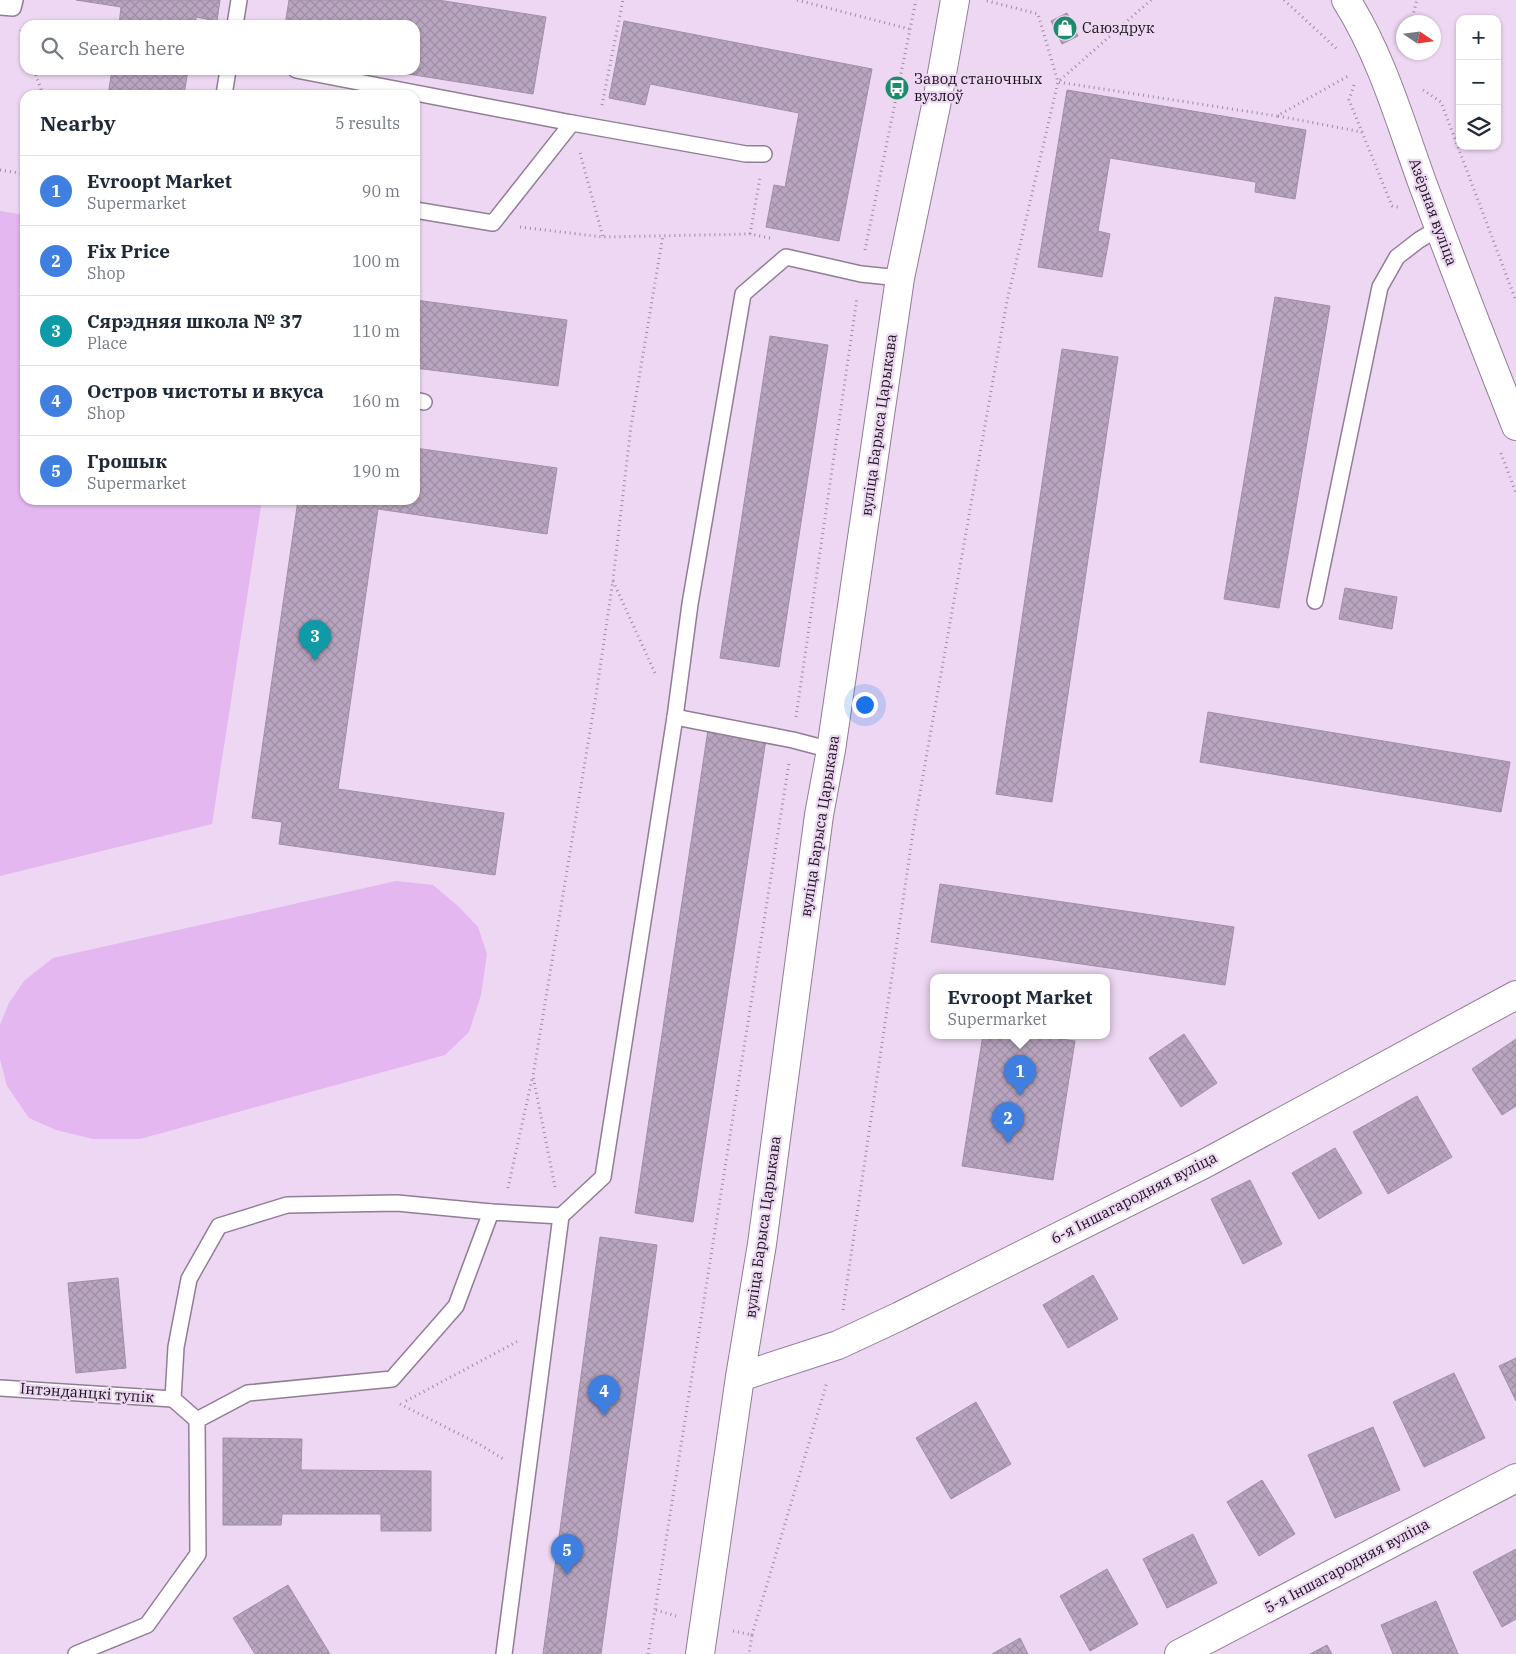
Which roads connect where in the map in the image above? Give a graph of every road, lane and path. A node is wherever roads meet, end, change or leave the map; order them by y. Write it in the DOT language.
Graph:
graph roads {
  1 [pos="15,0"];
  2 [pos="239,0"];
  3 [pos="797,0"];
  4 [pos="916,0"];
  5 [pos="956,0"];
  6 [pos="982,0"];
  7 [pos="1151,0"];
  8 [pos="1284,0"];
  9 [pos="1346,0"];
  10 [pos="1417,0"];
  11 [pos="0,7"];
  12 [pos="1413,15"];
  13 [pos="236,20"];
  14 [pos="909,29"];
  15 [pos="1339,51"];
  16 [pos="1351,74"];
  17 [pos="36,75"];
  18 [pos="227,75"];
  19 [pos="322,75"];
  20 [pos="1357,77"];
  21 [pos="1058,82"];
  22 [pos="1418,87"];
  23 [pos="41,90"];
  24 [pos="225,90"];
  25 [pos="400,90"];
  26 [pos="420,94"];
  27 [pos="1277,116"];
  28 [pos="572,123"];
  29 [pos="1362,132"];
  30 [pos="764,154"];
  31 [pos="0,170"];
  32 [pos="20,173"];
  33 [pos="1400,207"];
  34 [pos="420,211"];
  35 [pos="493,223"];
  36 [pos="1439,228"];
  37 [pos="663,235"];
  38 [pos="603,237"];
  39 [pos="778,240"];
  40 [pos="862,274"];
  41 [pos="900,278"];
  42 [pos="1516,301"];
  43 [pos="1516,426"];
  44 [pos="613,580"];
  45 [pos="1315,601"];
  46 [pos="656,674"];
  47 [pos="676,717"];
  48 [pos="793,740"];
  49 [pos="831,750"];
  50 [pos="1516,994"];
  51 [pos="533,1076"];
  52 [pos="497,1213"];
  53 [pos="561,1216"];
  54 [pos="547,1326"];
  55 [pos="838,1345"];
  56 [pos="740,1377"];
  57 [pos="0,1388"];
  58 [pos="173,1399"];
  59 [pos="391,1402"];
  60 [pos="400,1404"];
  61 [pos="197,1420"];
  62 [pos="528,1473"];
  63 [pos="1516,1478"];
  64 [pos="752,1635"];
  65 [pos="76,1654"];
  66 [pos="504,1654"];
  67 [pos="648,1654"];
  68 [pos="700,1654"];
  69 [pos="1178,1654"];
  1 -- 11 [label="lane"];
  2 -- 13 [label="lane"];
  3 -- 14 [label="path"];
  4 -- 14 [label="path"];
  5 -- 41 [label="street, вуліца Барыса Царыкава"];
  6 -- 21 [label="path"];
  7 -- 21 [label="path"];
  8 -- 15 [label="path"];
  9 -- 36 [label="street, Азёрная вуліца"];
  10 -- 12 [label="path"];
  14 -- 40 [label="path"];
  16 -- 27 [label="path"];
  17 -- 23 [label="path"];
  18 -- 24 [label="lane"];
  19 -- 25 [label="lane"];
  20 -- 29 [label="path"];
  21 -- 27 [label="path"];
  21 -- 55 [label="path"];
  22 -- 42 [label="path"];
  26 -- 28 [label="lane"];
  27 -- 29 [label="path"];
  28 -- 30 [label="lane"];
  28 -- 35 [label="lane"];
  28 -- 38 [label="path"];
  29 -- 33 [label="path"];
  31 -- 32 [label="path"];
  34 -- 35 [label="lane"];
  35 -- 38 [label="path"];
  36 -- 43 [label="street, Азёрная вуліца"];
  36 -- 45 [label="lane"];
  37 -- 38 [label="path"];
  37 -- 39 [label="path"];
  37 -- 44 [label="path"];
  40 -- 41 [label="lane"];
  40 -- 47 [label="lane"];
  40 -- 48 [label="path"];
  41 -- 49 [label="street, вуліца Барыса Царыкава"];
  44 -- 46 [label="path"];
  44 -- 51 [label="path"];
  47 -- 48 [label="lane"];
  47 -- 53 [label="lane"];
  48 -- 49 [label="lane"];
  48 -- 67 [label="path"];
  49 -- 56 [label="street, вуліца Барыса Царыкава"];
  50 -- 55 [label="street, 6-я Іншагародняя вуліца"];
  51 -- 52 [label="path"];
  51 -- 53 [label="path"];
  52 -- 53 [label="lane"];
  52 -- 58 [label="lane"];
  52 -- 61 [label="lane"];
  53 -- 54 [label="lane"];
  54 -- 60 [label="path"];
  54 -- 62 [label="lane"];
  55 -- 56 [label="street, 6-я Іншагародняя вуліца"];
  55 -- 64 [label="path"];
  56 -- 68 [label="street, вуліца Барыса Царыкава"];
  57 -- 58 [label="lane, Інтэнданцкі тупік"];
  58 -- 61 [label="lane"];
  59 -- 60 [label="path"];
  60 -- 62 [label="path"];
  61 -- 65 [label="lane"];
  62 -- 66 [label="lane"];
  63 -- 69 [label="street, 5-я Іншагародняя вуліца"];
}
